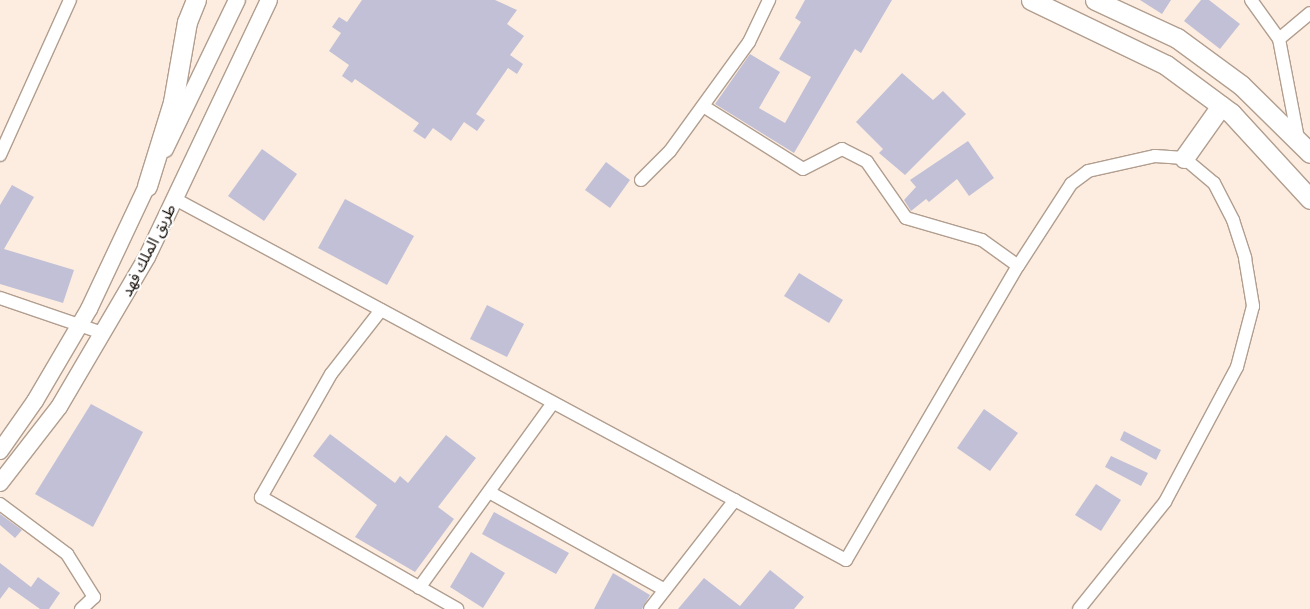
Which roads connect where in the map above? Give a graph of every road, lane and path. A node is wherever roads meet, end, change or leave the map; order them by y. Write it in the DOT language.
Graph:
graph roads {
  1 [pos="70,0"];
  2 [pos="196,0"];
  3 [pos="237,0"];
  4 [pos="268,0"];
  5 [pos="769,0"];
  6 [pos="1031,0"];
  7 [pos="1095,0"];
  8 [pos="1252,0"];
  9 [pos="1310,12"];
  10 [pos="1279,39"];
  11 [pos="703,106"];
  12 [pos="1221,106"];
  13 [pos="1304,146"];
  14 [pos="0,155"];
  15 [pos="1184,158"];
  16 [pos="641,180"];
  17 [pos="147,186"];
  18 [pos="175,199"];
  19 [pos="1310,199"];
  20 [pos="1018,266"];
  21 [pos="0,298"];
  22 [pos="381,310"];
  23 [pos="80,324"];
  24 [pos="102,333"];
  25 [pos="553,403"];
  26 [pos="0,451"];
  27 [pos="0,483"];
  28 [pos="489,492"];
  29 [pos="735,500"];
  30 [pos="0,504"];
  31 [pos="419,588"];
  32 [pos="665,590"];
  33 [pos="82,609"];
  34 [pos="457,609"];
  35 [pos="650,609"];
  36 [pos="1079,609"];
  1 -- 14 [label="street"];
  2 -- 17 [label="highway"];
  3 -- 17 [label="main road, طريق الملك فهد"];
  4 -- 18 [label="main road, طريق الملك فهد"];
  5 -- 11 [label="street"];
  6 -- 12 [label="highway"];
  7 -- 13 [label="highway"];
  8 -- 10 [label="street"];
  9 -- 10 [label="street"];
  10 -- 13 [label="street"];
  11 -- 16 [label="street"];
  11 -- 20 [label="street"];
  12 -- 15 [label="highway"];
  12 -- 19 [label="highway"];
  15 -- 20 [label="street"];
  15 -- 36 [label="street"];
  17 -- 23 [label="main road, طريق الملك فهد"];
  18 -- 22 [label="street"];
  18 -- 24 [label="main road, طريق الملك فهد"];
  20 -- 29 [label="street"];
  21 -- 23 [label="street"];
  22 -- 25 [label="street"];
  22 -- 31 [label="street"];
  23 -- 24 [label="street"];
  23 -- 26 [label="main road, طريق الملك فهد"];
  24 -- 27 [label="main road, طريق الملك فهد"];
  25 -- 28 [label="street"];
  25 -- 29 [label="street"];
  28 -- 31 [label="street"];
  28 -- 32 [label="street"];
  29 -- 32 [label="street"];
  30 -- 33 [label="street"];
  31 -- 34 [label="street"];
  32 -- 35 [label="street"];
}
